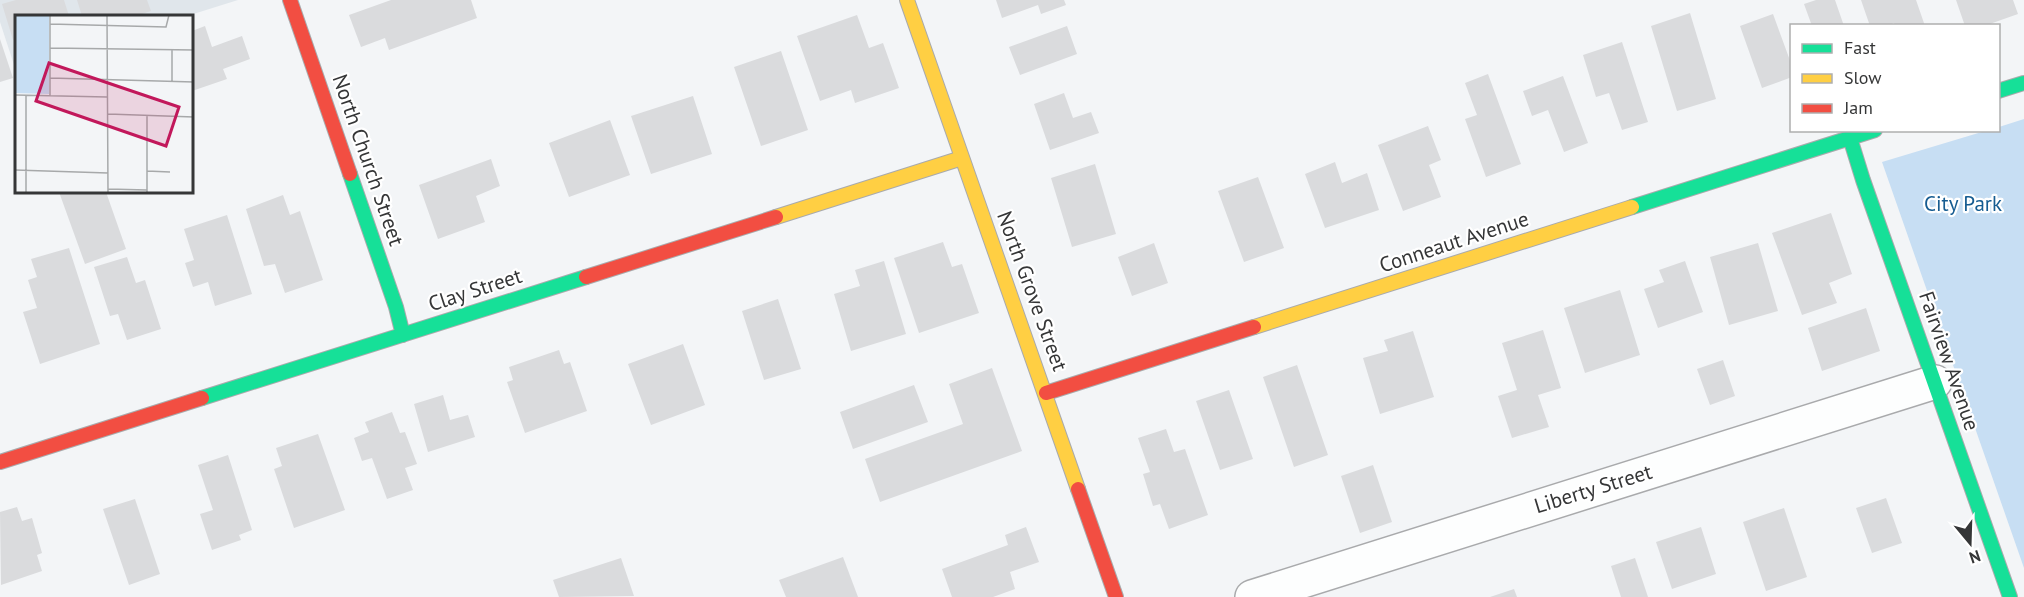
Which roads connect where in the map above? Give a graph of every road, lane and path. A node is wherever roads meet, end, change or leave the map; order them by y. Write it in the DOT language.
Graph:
graph roads {
  1 [pos="290,0"];
  2 [pos="907,0"];
  3 [pos="2024,83"];
  4 [pos="2000,90"];
  5 [pos="1869,132"];
  6 [pos="1850,138"];
  7 [pos="962,158"];
  8 [pos="403,335"];
  9 [pos="1935,382"];
  10 [pos="1046,393"];
  11 [pos="0,462"];
  12 [pos="1116,597"];
  13 [pos="1252,597"];
  14 [pos="2010,597"];
  1 -- 8 [label="street, North Church Street"];
  2 -- 7 [label="street, North Grove Street"];
  3 -- 4 [label="street"];
  5 -- 6 [label="street, Conneaut Avenue"];
  6 -- 9 [label="street, Fairview Avenue"];
  6 -- 10 [label="street, Conneaut Avenue"];
  7 -- 8 [label="street, Clay Street"];
  7 -- 10 [label="street, North Grove Street"];
  8 -- 11 [label="street, Clay Street"];
  9 -- 13 [label="street, Liberty Street"];
  9 -- 14 [label="street, Fairview Avenue"];
  10 -- 12 [label="street, North Grove Street"];
}
